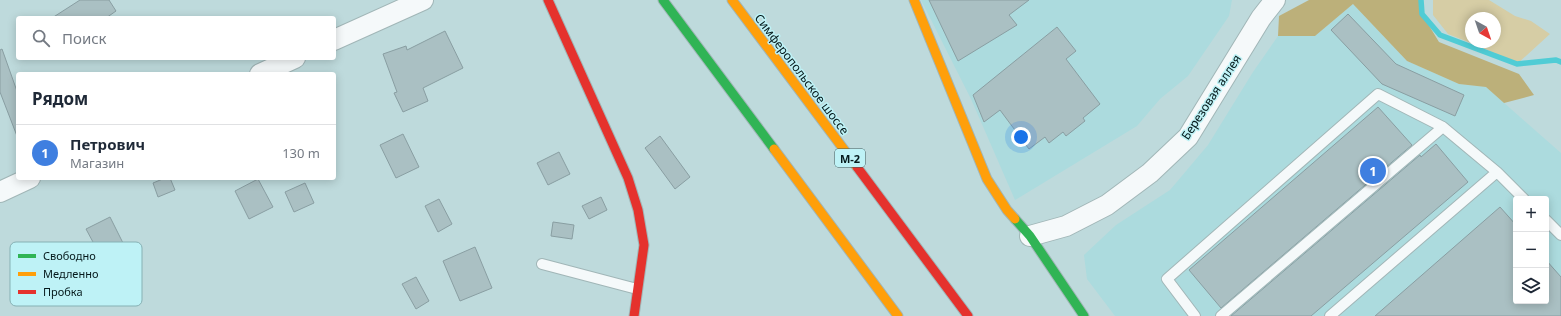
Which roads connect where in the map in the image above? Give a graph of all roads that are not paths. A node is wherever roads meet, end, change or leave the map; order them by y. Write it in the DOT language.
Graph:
graph roads {
  1 [pos="423,0"];
  2 [pos="548,0"];
  3 [pos="663,0"];
  4 [pos="732,0"];
  5 [pos="914,0"];
  6 [pos="1275,0"];
  7 [pos="336,39"];
  8 [pos="291,60"];
  9 [pos="264,72"];
  10 [pos="1442,127"];
  11 [pos="1497,172"];
  12 [pos="26,180"];
  13 [pos="0,192"];
  14 [pos="1521,196"];
  15 [pos="1549,223"];
  16 [pos="1561,235"];
  17 [pos="1030,236"];
  18 [pos="542,264"];
  19 [pos="637,289"];
  20 [pos="634,316"];
  21 [pos="898,316"];
  22 [pos="968,316"];
  23 [pos="1084,316"];
  24 [pos="1195,316"];
  25 [pos="1221,316"];
  26 [pos="1330,316"];
  1 -- 7 [label="street"];
  2 -- 19 [label="main road"];
  3 -- 21 [label="main road"];
  4 -- 22 [label="main road, Симферопольское шоссе / М-2"];
  5 -- 17 [label="main road"];
  6 -- 17 [label="street, Березовая аллея"];
  8 -- 9 [label="street"];
  10 -- 11 [label="lane"];
  10 -- 24 [label="lane"];
  10 -- 25 [label="lane"];
  11 -- 14 [label="lane"];
  11 -- 26 [label="lane"];
  12 -- 13 [label="street"];
  15 -- 16 [label="lane"];
  17 -- 23 [label="main road"];
  18 -- 19 [label="lane"];
  19 -- 20 [label="main road"];
}
